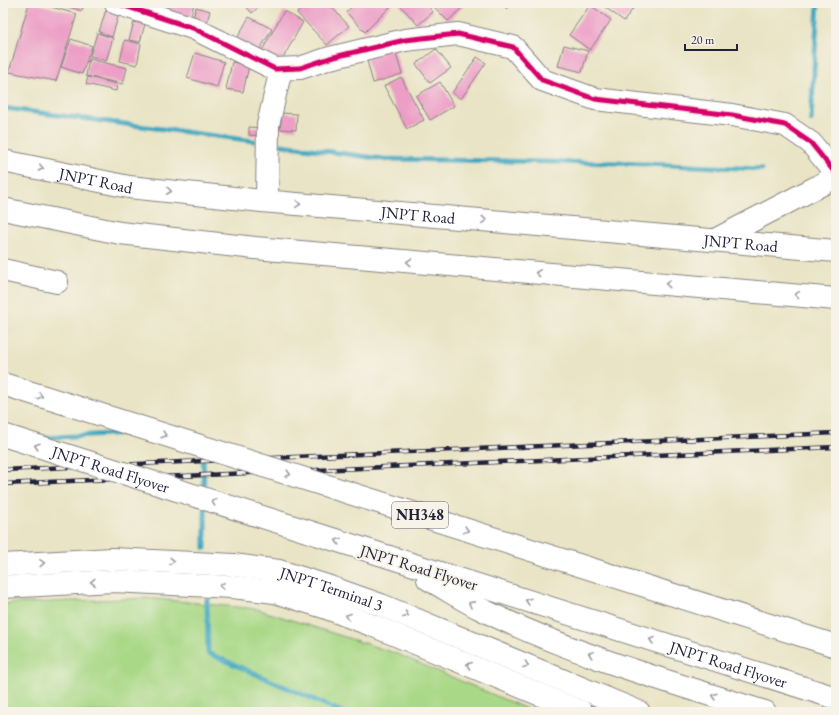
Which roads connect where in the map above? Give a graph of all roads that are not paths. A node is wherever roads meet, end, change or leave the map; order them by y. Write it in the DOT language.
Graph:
graph roads {
  1 [pos="116,3"];
  2 [pos="281,68"];
  3 [pos="3,161"];
  4 [pos="836,175"];
  5 [pos="267,201"];
  6 [pos="3,209"];
  7 [pos="715,240"];
  8 [pos="836,251"];
  9 [pos="3,270"];
  10 [pos="57,282"];
  11 [pos="836,299"];
  12 [pos="3,384"];
  13 [pos="3,436"];
  14 [pos="389,557"];
  15 [pos="3,565"];
  16 [pos="3,587"];
  17 [pos="836,646"];
  18 [pos="836,698"];
  19 [pos="582,712"];
  20 [pos="639,712"];
  21 [pos="765,712"];
  1 -- 2 [label="main road"];
  2 -- 4 [label="main road"];
  2 -- 5 [label="main road"];
  3 -- 5 [label="main road, JNPT Road, one-way"];
  4 -- 7 [label="main road"];
  5 -- 7 [label="main road, JNPT Road, one-way"];
  11 -- 6 [label="main road, one-way"];
  7 -- 8 [label="main road, JNPT Road"];
  9 -- 10 [label="main road"];
  12 -- 17 [label="main road, NH348, one-way, bridge"];
  14 -- 13 [label="main road, JNPT Road Flyover, one-way, bridge"];
  18 -- 14 [label="main road, JNPT Road Flyover, one-way"];
  21 -- 14 [label="main road, one-way"];
  15 -- 20 [label="main road, JNPT Terminal 3, one-way"];
  19 -- 16 [label="main road, JNPT Terminal 3, one-way"];
}
